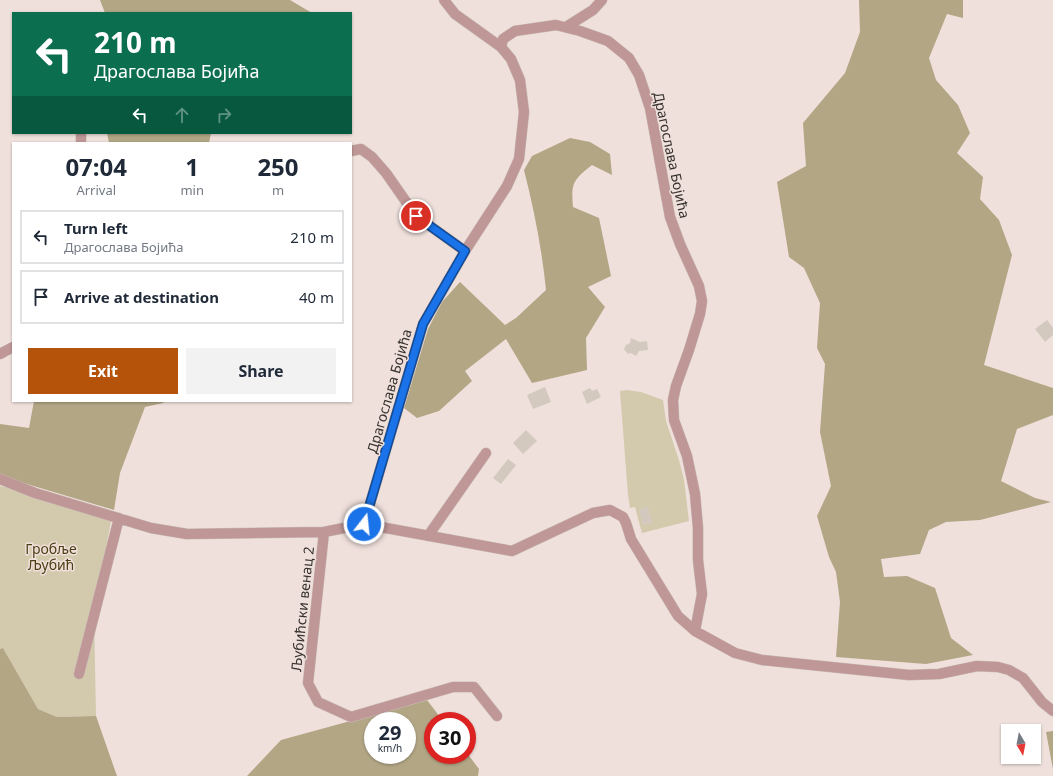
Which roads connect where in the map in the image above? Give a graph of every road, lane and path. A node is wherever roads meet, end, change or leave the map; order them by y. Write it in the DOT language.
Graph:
graph roads {
  1 [pos="444,0"];
  2 [pos="602,0"];
  3 [pos="566,27"];
  4 [pos="501,47"];
  5 [pos="352,151"];
  6 [pos="465,251"];
  7 [pos="12,348"];
  8 [pos="0,354"];
  9 [pos="486,453"];
  10 [pos="0,479"];
  11 [pos="119,518"];
  12 [pos="364,524"];
  13 [pos="324,532"];
  14 [pos="428,536"];
  15 [pos="695,631"];
  16 [pos="80,674"];
  17 [pos="1053,711"];
  18 [pos="497,716"];
  1 -- 4 [label="street, Драгослава Бојића"];
  2 -- 3 [label="street"];
  3 -- 4 [label="street, Драгослава Бојића"];
  3 -- 15 [label="street, Драгослава Бојића"];
  4 -- 6 [label="street, Драгослава Бојића"];
  5 -- 6 [label="street"];
  6 -- 12 [label="street, Драгослава Бојића"];
  7 -- 8 [label="street"];
  9 -- 14 [label="street"];
  10 -- 11 [label="street, Љубићски венац 2"];
  11 -- 13 [label="street, Љубићски венац 2"];
  11 -- 16 [label="street"];
  12 -- 13 [label="street, Љубићски венац 2"];
  12 -- 14 [label="street, Љубићски венац 2"];
  13 -- 18 [label="street, Љубићски венац 2"];
  14 -- 15 [label="street, Љубићски венац 2"];
  15 -- 17 [label="street"];
}
